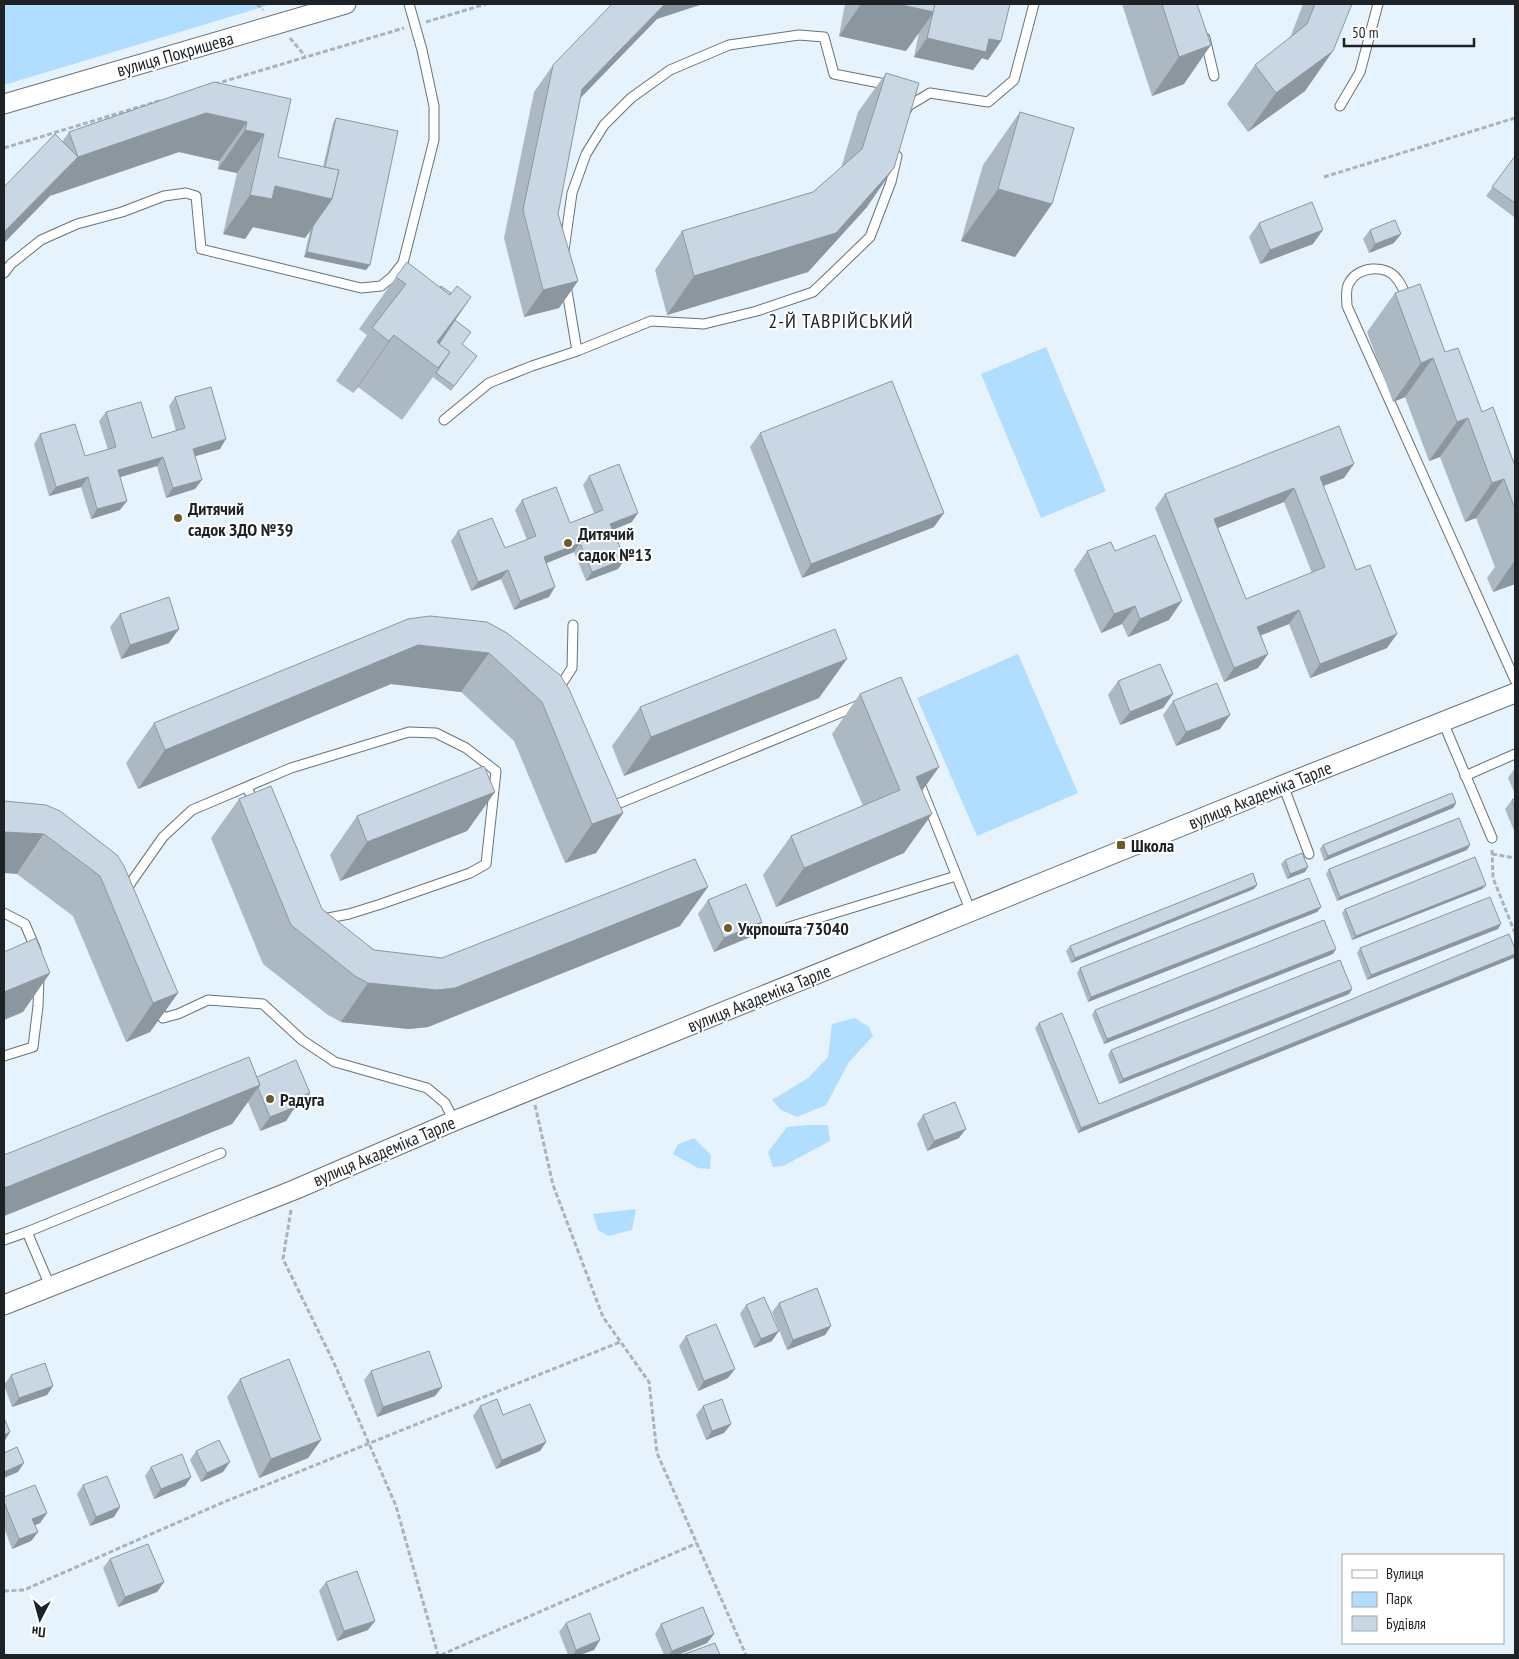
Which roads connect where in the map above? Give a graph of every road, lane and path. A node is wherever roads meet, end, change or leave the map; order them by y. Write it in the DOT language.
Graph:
graph roads {
  1 [pos="346,4"];
  2 [pos="409,4"];
  3 [pos="486,4"];
  4 [pos="1034,4"];
  5 [pos="1378,4"];
  6 [pos="415,25"];
  7 [pos="1203,31"];
  8 [pos="1214,76"];
  9 [pos="212,85"];
  10 [pos="901,88"];
  11 [pos="911,90"];
  12 [pos="930,93"];
  13 [pos="166,99"];
  14 [pos="4,104"];
  15 [pos="1340,106"];
  16 [pos="906,116"];
  17 [pos="1515,118"];
  18 [pos="899,144"];
  19 [pos="5,148"];
  20 [pos="1324,177"];
  21 [pos="562,260"];
  22 [pos="4,273"];
  23 [pos="565,277"];
  24 [pos="1411,306"];
  25 [pos="576,351"];
  26 [pos="444,420"];
  27 [pos="573,625"];
  28 [pos="1515,680"];
  29 [pos="1515,692"];
  30 [pos="558,701"];
  31 [pos="865,702"];
  32 [pos="1443,722"];
  33 [pos="1515,754"];
  34 [pos="913,768"];
  35 [pos="1466,776"];
  36 [pos="1283,785"];
  37 [pos="247,787"];
  38 [pos="603,798"];
  39 [pos="258,811"];
  40 [pos="1492,838"];
  41 [pos="1309,854"];
  42 [pos="1492,854"];
  43 [pos="1515,858"];
  44 [pos="956,876"];
  45 [pos="124,899"];
  46 [pos="971,912"];
  47 [pos="4,913"];
  48 [pos="313,921"];
  49 [pos="789,927"];
  50 [pos="1515,933"];
  51 [pos="153,998"];
  52 [pos="4,1056"];
  53 [pos="531,1090"];
  54 [pos="454,1121"];
  55 [pos="221,1153"];
  56 [pos="294,1190"];
  57 [pos="27,1232"];
  58 [pos="4,1240"];
  59 [pos="50,1286"];
  60 [pos="4,1305"];
  61 [pos="620,1342"];
  62 [pos="370,1443"];
  63 [pos="697,1543"];
  64 [pos="4,1591"];
  65 [pos="440,1655"];
  66 [pos="746,1655"];
  1 -- 14 [label="street, вулиця Покришева"];
  2 -- 6 [label="lane"];
  3 -- 6 [label="path"];
  4 -- 12 [label="lane"];
  5 -- 15 [label="lane"];
  6 -- 9 [label="path"];
  6 -- 22 [label="lane"];
  7 -- 8 [label="lane"];
  10 -- 21 [label="lane"];
  11 -- 12 [label="lane"];
  12 -- 16 [label="lane"];
  13 -- 19 [label="path"];
  17 -- 20 [label="path"];
  18 -- 25 [label="lane"];
  23 -- 25 [label="lane"];
  24 -- 28 [label="lane"];
  25 -- 26 [label="lane"];
  27 -- 30 [label="lane"];
  29 -- 32 [label="street, вулиця Академіка Тарле"];
  31 -- 38 [label="lane"];
  32 -- 35 [label="lane"];
  32 -- 36 [label="street, вулиця Академіка Тарле"];
  33 -- 35 [label="lane"];
  34 -- 44 [label="lane"];
  35 -- 40 [label="lane"];
  36 -- 41 [label="lane"];
  36 -- 46 [label="street, вулиця Академіка Тарле"];
  37 -- 39 [label="lane"];
  37 -- 45 [label="lane"];
  37 -- 48 [label="lane"];
  40 -- 42 [label="path"];
  42 -- 43 [label="path"];
  42 -- 50 [label="path"];
  44 -- 46 [label="lane"];
  44 -- 49 [label="lane"];
  46 -- 53 [label="street, вулиця Академіка Тарле"];
  47 -- 52 [label="lane"];
  51 -- 54 [label="lane"];
  53 -- 54 [label="street, вулиця Академіка Тарле"];
  53 -- 61 [label="path"];
  54 -- 56 [label="street, вулиця Академіка Тарле"];
  55 -- 57 [label="lane"];
  56 -- 59 [label="street, вулиця Академіка Тарле"];
  56 -- 62 [label="path"];
  57 -- 58 [label="lane"];
  57 -- 59 [label="lane"];
  59 -- 60 [label="street, вулиця Академіка Тарле"];
  61 -- 62 [label="path"];
  61 -- 63 [label="path"];
  62 -- 64 [label="path"];
  62 -- 65 [label="path"];
  63 -- 65 [label="path"];
  63 -- 66 [label="path"];
}
